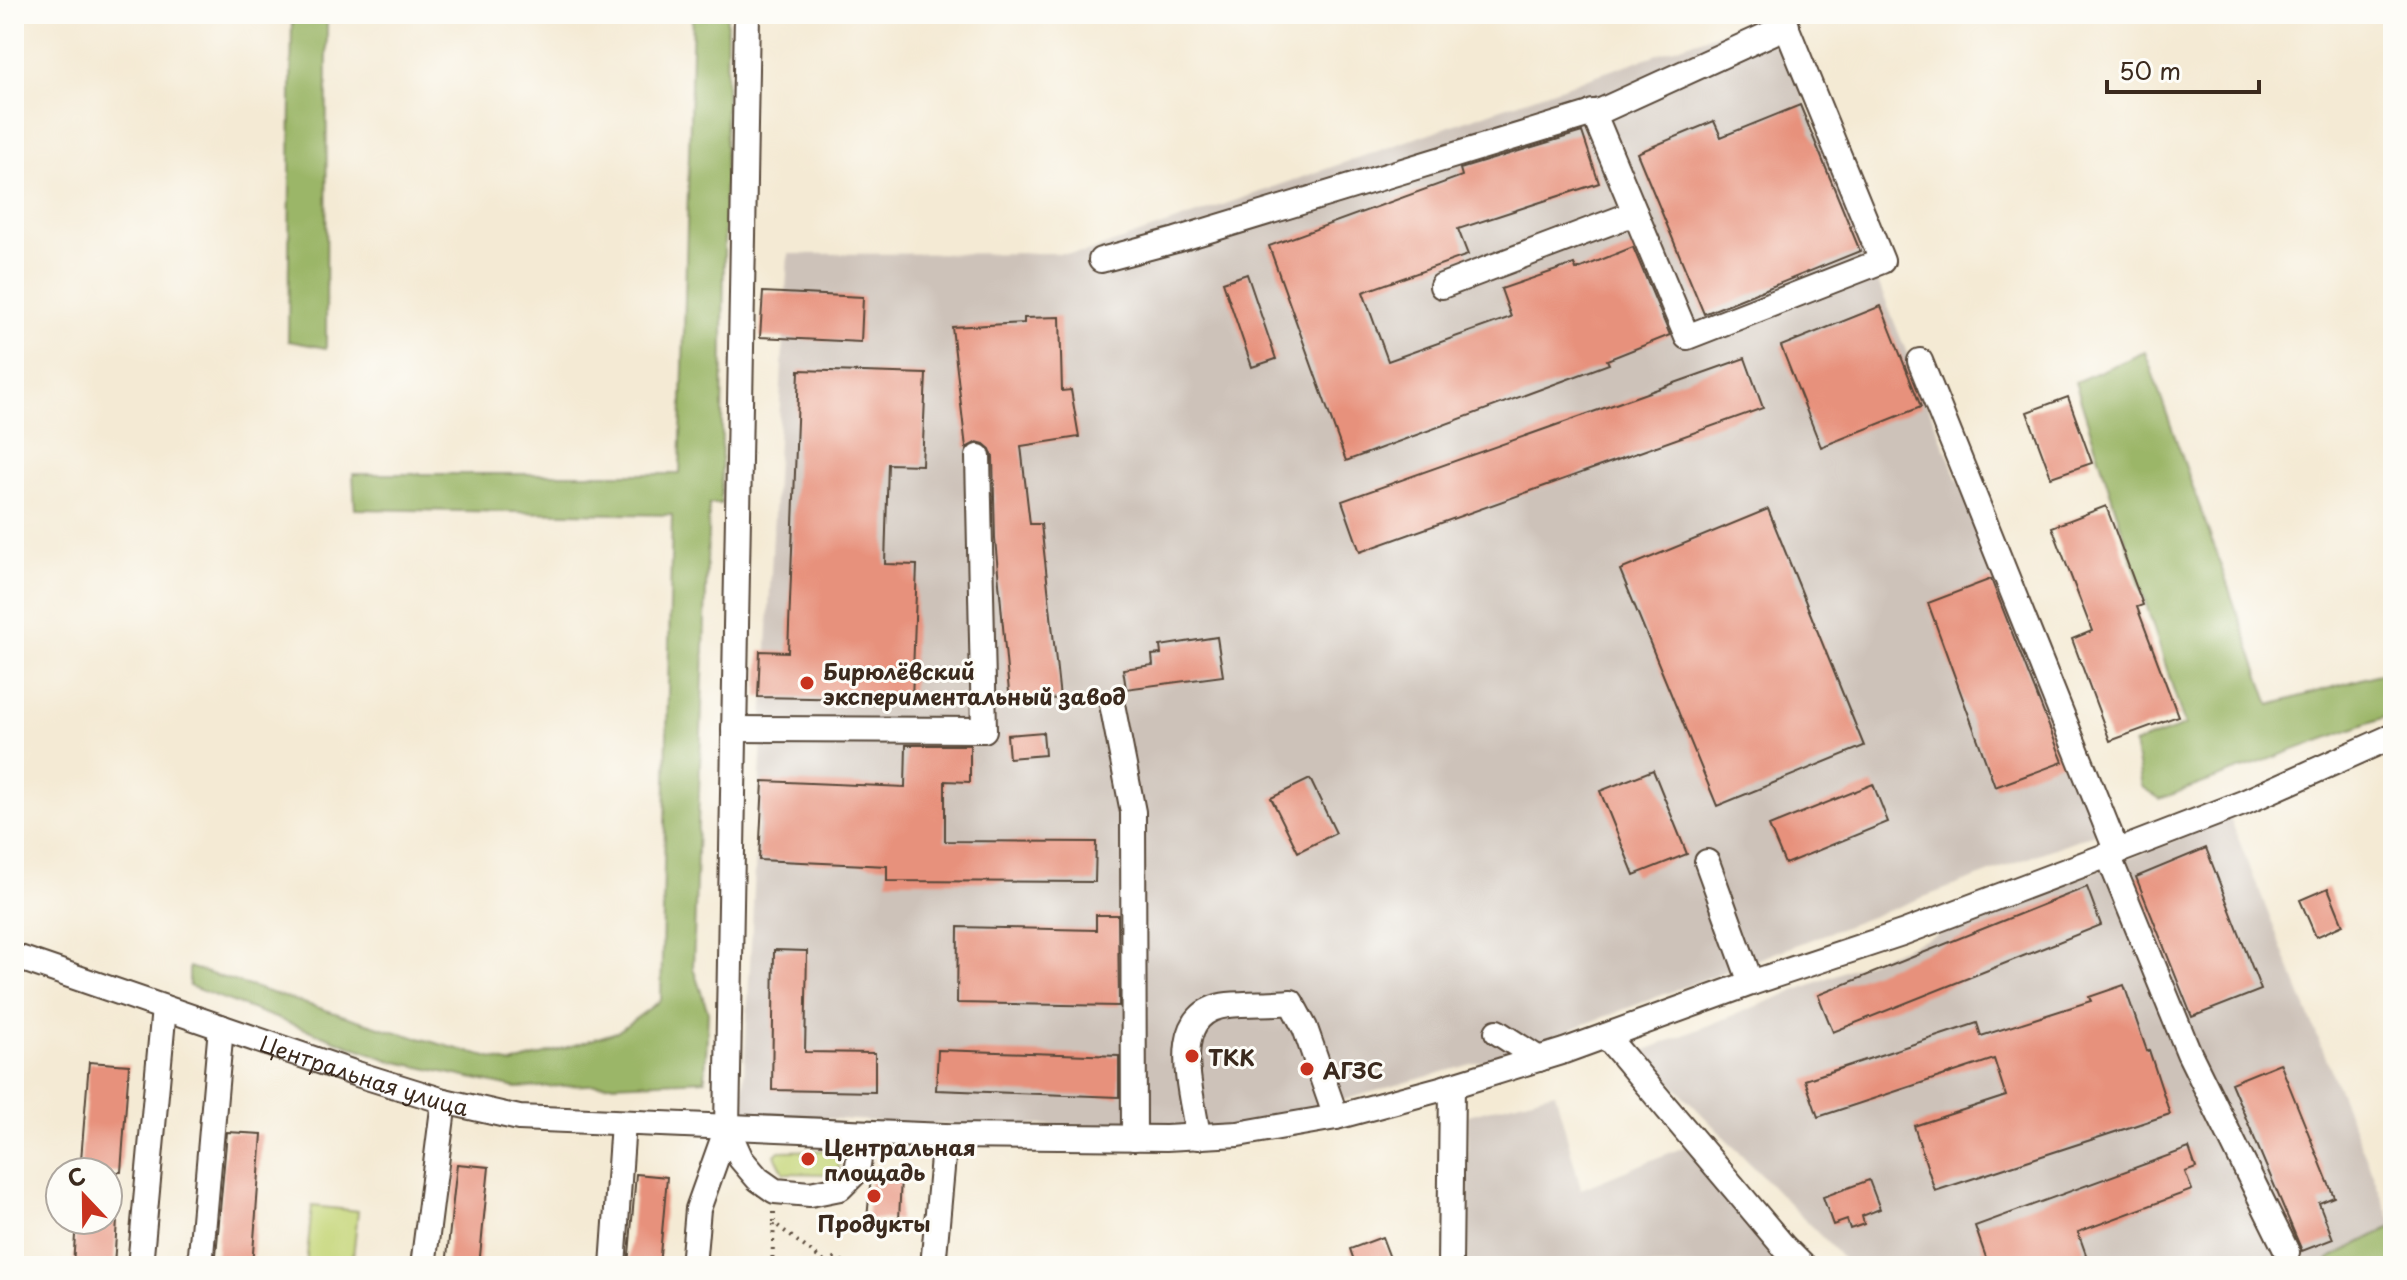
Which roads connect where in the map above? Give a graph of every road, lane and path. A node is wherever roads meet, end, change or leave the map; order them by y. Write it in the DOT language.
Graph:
graph roads {
  1 [pos="747,14"];
  2 [pos="1784,20"];
  3 [pos="1593,112"];
  4 [pos="1635,213"];
  5 [pos="1101,260"];
  6 [pos="1442,286"];
  7 [pos="1920,361"];
  8 [pos="978,457"];
  9 [pos="1112,704"];
  10 [pos="734,729"];
  11 [pos="2393,736"];
  12 [pos="2112,853"];
  13 [pos="1707,862"];
  14 [pos="14,956"];
  15 [pos="1751,983"];
  16 [pos="164,1008"];
  17 [pos="221,1027"];
  18 [pos="1497,1032"];
  19 [pos="1606,1036"];
  20 [pos="1539,1059"];
  21 [pos="1452,1085"];
  22 [pos="444,1101"];
  23 [pos="1336,1117"];
  24 [pos="623,1123"];
  25 [pos="727,1128"];
  26 [pos="863,1133"];
  27 [pos="945,1136"];
  28 [pos="1198,1137"];
  29 [pos="1134,1138"];
  30 [pos="775,1191"];
  31 [pos="774,1223"];
  32 [pos="2287,1252"];
  33 [pos="826,1265"];
  34 [pos="140,1266"];
  35 [pos="200,1266"];
  36 [pos="423,1266"];
  37 [pos="613,1266"];
  38 [pos="693,1266"];
  39 [pos="772,1266"];
  40 [pos="848,1266"];
  41 [pos="933,1266"];
  42 [pos="1450,1266"];
  43 [pos="1803,1266"];
  1 -- 10 [label="street"];
  2 -- 3 [label="street"];
  2 -- 4 [label="street"];
  3 -- 4 [label="street"];
  3 -- 5 [label="street"];
  4 -- 6 [label="street"];
  7 -- 12 [label="street"];
  8 -- 10 [label="street"];
  9 -- 29 [label="street"];
  10 -- 25 [label="street"];
  11 -- 12 [label="street, Центральная улица"];
  12 -- 15 [label="street, Центральная улица"];
  12 -- 32 [label="street"];
  13 -- 15 [label="street"];
  14 -- 16 [label="street, Центральная улица"];
  15 -- 19 [label="street, Центральная улица"];
  16 -- 17 [label="street, Центральная улица"];
  16 -- 34 [label="street"];
  17 -- 22 [label="street, Центральная улица"];
  17 -- 35 [label="street"];
  18 -- 20 [label="street"];
  19 -- 20 [label="street, Центральная улица"];
  19 -- 43 [label="street"];
  20 -- 21 [label="street, Центральная улица"];
  21 -- 23 [label="street, Центральная улица"];
  21 -- 42 [label="street"];
  22 -- 24 [label="street, Центральная улица"];
  22 -- 36 [label="street"];
  23 -- 28 [label="street, Центральная улица"];
  23 -- 28 [label="street"];
  24 -- 25 [label="street, Центральная улица"];
  24 -- 37 [label="street"];
  25 -- 26 [label="street, Центральная улица"];
  25 -- 30 [label="street"];
  25 -- 38 [label="street"];
  26 -- 27 [label="street, Центральная улица"];
  26 -- 30 [label="street"];
  27 -- 29 [label="street, Центральная улица"];
  27 -- 41 [label="street"];
  28 -- 29 [label="street, Центральная улица"];
  30 -- 31 [label="path"];
  31 -- 33 [label="path"];
  31 -- 39 [label="path"];
  33 -- 40 [label="path"];
}
